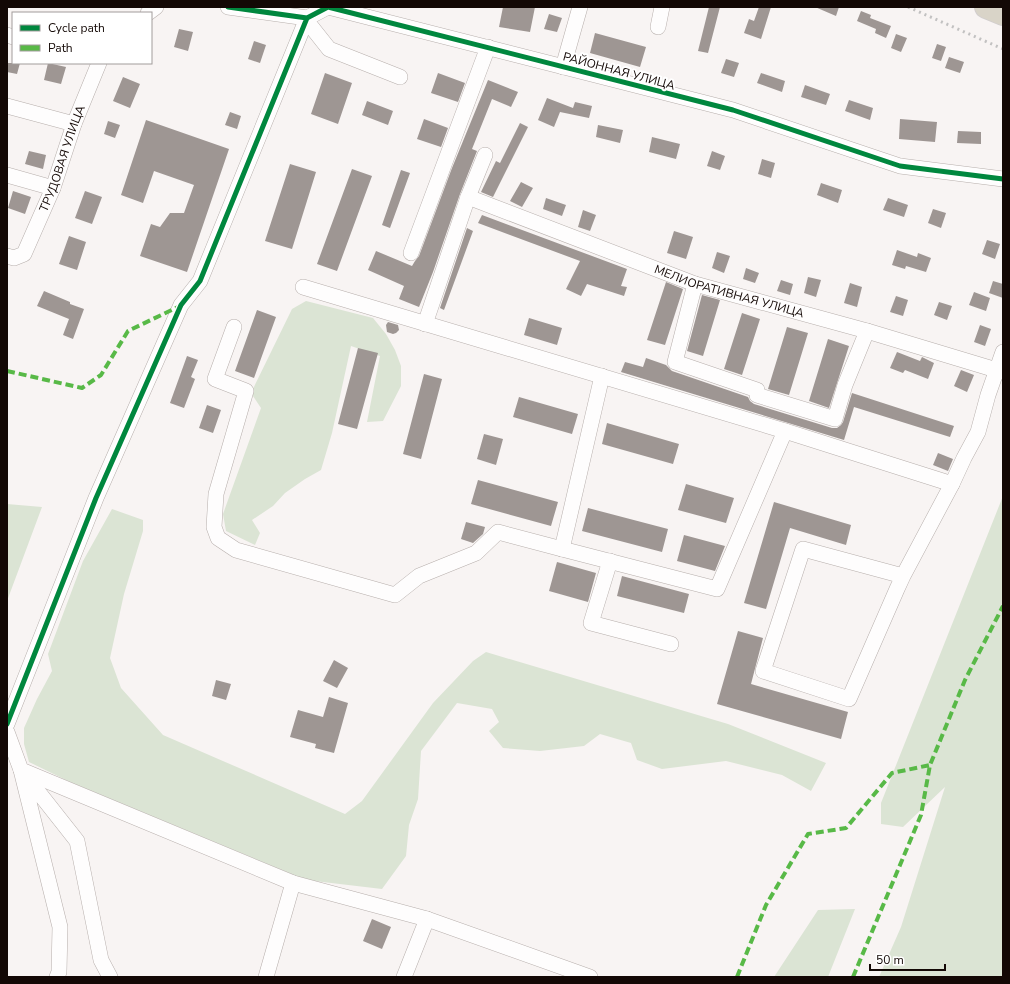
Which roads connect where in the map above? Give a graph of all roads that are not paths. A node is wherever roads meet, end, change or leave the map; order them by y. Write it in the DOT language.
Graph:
graph roads {
  1 [pos="228,7"];
  2 [pos="580,7"];
  3 [pos="662,7"];
  4 [pos="986,7"];
  5 [pos="1003,14"];
  6 [pos="306,19"];
  7 [pos="658,27"];
  8 [pos="488,47"];
  9 [pos="99,64"];
  10 [pos="563,67"];
  11 [pos="400,77"];
  12 [pos="7,106"];
  13 [pos="74,124"];
  14 [pos="485,155"];
  15 [pos="7,175"];
  16 [pos="1003,179"];
  17 [pos="53,188"];
  18 [pos="468,197"];
  19 [pos="411,253"];
  20 [pos="7,256"];
  21 [pos="695,284"];
  22 [pos="303,287"];
  23 [pos="426,324"];
  24 [pos="234,326"];
  25 [pos="867,331"];
  26 [pos="1003,352"];
  27 [pos="999,371"];
  28 [pos="602,376"];
  29 [pos="785,431"];
  30 [pos="952,484"];
  31 [pos="562,549"];
  32 [pos="610,562"];
  33 [pos="904,576"];
  34 [pos="671,644"];
  35 [pos="7,724"];
  36 [pos="7,732"];
  37 [pos="21,770"];
  38 [pos="293,883"];
  39 [pos="427,919"];
  40 [pos="58,977"];
  41 [pos="110,977"];
  42 [pos="266,977"];
  43 [pos="404,977"];
  44 [pos="590,977"];
  1 -- 6 [label="street"];
  2 -- 10 [label="street"];
  3 -- 7 [label="street"];
  4 -- 5 [label="highway"];
  6 -- 8 [label="street, РАЙОННАЯ УЛИЦА"];
  6 -- 11 [label="street"];
  6 -- 35 [label="street"];
  8 -- 10 [label="street, РАЙОННАЯ УЛИЦА"];
  8 -- 19 [label="street"];
  9 -- 13 [label="street, ТРУДОВАЯ УЛИЦА"];
  10 -- 16 [label="street, РАЙОННАЯ УЛИЦА"];
  12 -- 13 [label="street"];
  13 -- 17 [label="street, ТРУДОВАЯ УЛИЦА"];
  14 -- 18 [label="street"];
  15 -- 17 [label="street"];
  17 -- 20 [label="street, ТРУДОВАЯ УЛИЦА"];
  18 -- 21 [label="street, МЕЛИОРАТИВНАЯ УЛИЦА"];
  18 -- 23 [label="street"];
  21 -- 25 [label="street, МЕЛИОРАТИВНАЯ УЛИЦА"];
  21 -- 25 [label="street"];
  22 -- 23 [label="street"];
  23 -- 28 [label="street"];
  24 -- 31 [label="street"];
  25 -- 27 [label="street, МЕЛИОРАТИВНАЯ УЛИЦА"];
  26 -- 27 [label="street"];
  27 -- 30 [label="street"];
  28 -- 29 [label="street"];
  28 -- 31 [label="street"];
  29 -- 30 [label="street"];
  29 -- 32 [label="street"];
  30 -- 33 [label="street"];
  31 -- 32 [label="street"];
  32 -- 34 [label="street"];
  33 -- 33 [label="street"];
  36 -- 37 [label="street"];
  37 -- 38 [label="street"];
  37 -- 40 [label="street"];
  37 -- 41 [label="street"];
  38 -- 39 [label="street"];
  38 -- 42 [label="street"];
  39 -- 43 [label="street"];
  39 -- 44 [label="street"];
}
